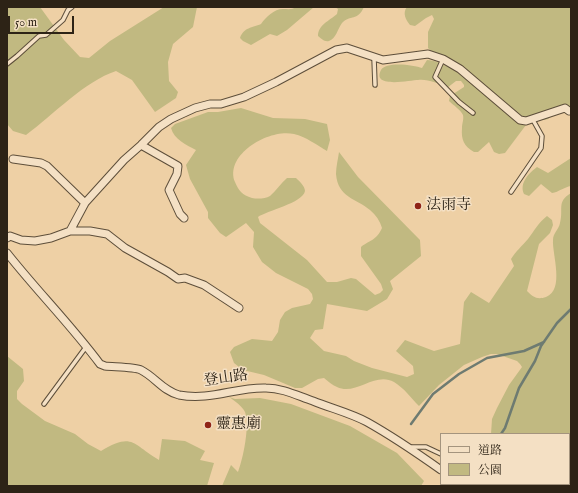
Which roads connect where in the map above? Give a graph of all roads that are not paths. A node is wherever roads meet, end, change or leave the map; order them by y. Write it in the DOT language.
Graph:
graph roads {
  1 [pos="72,7"];
  2 [pos="374,58"];
  3 [pos="443,59"];
  4 [pos="7,64"];
  5 [pos="375,86"];
  6 [pos="569,111"];
  7 [pos="473,113"];
  8 [pos="533,120"];
  9 [pos="141,145"];
  10 [pos="13,159"];
  11 [pos="511,192"];
  12 [pos="85,204"];
  13 [pos="184,218"];
  14 [pos="70,230"];
  15 [pos="7,238"];
  16 [pos="7,253"];
  17 [pos="239,308"];
  18 [pos="87,346"];
  19 [pos="44,404"];
  20 [pos="408,448"];
  21 [pos="440,454"];
  22 [pos="440,469"];
  1 -- 4 [label="lane"];
  2 -- 3 [label="street"];
  2 -- 5 [label="lane"];
  2 -- 9 [label="street"];
  3 -- 7 [label="lane"];
  3 -- 8 [label="street"];
  6 -- 8 [label="street"];
  8 -- 11 [label="lane"];
  9 -- 12 [label="street"];
  9 -- 13 [label="street"];
  10 -- 12 [label="street"];
  12 -- 14 [label="street"];
  14 -- 15 [label="street"];
  14 -- 17 [label="street"];
  16 -- 18 [label="street, 登山路"];
  18 -- 19 [label="lane"];
  18 -- 20 [label="street, 登山路"];
  20 -- 21 [label="lane"];
  20 -- 22 [label="street, 登山路"];
}
